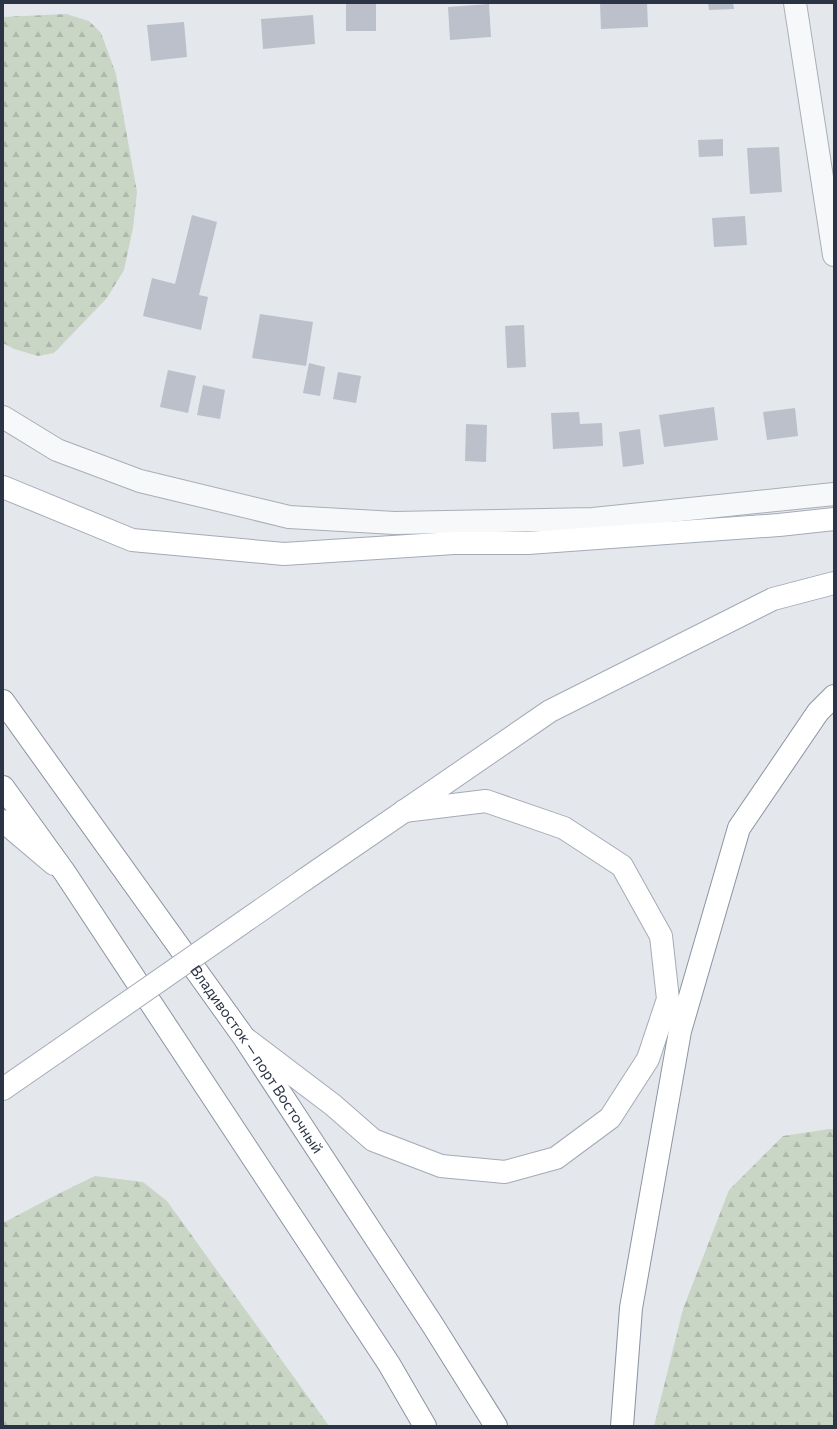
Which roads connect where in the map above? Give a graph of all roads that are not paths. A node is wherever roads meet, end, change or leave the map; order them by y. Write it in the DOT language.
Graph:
graph roads {
  1 [pos="795,3"];
  2 [pos="834,255"];
  3 [pos="3,417"];
  4 [pos="3,487"];
  5 [pos="834,494"];
  6 [pos="834,519"];
  7 [pos="834,583"];
  8 [pos="834,696"];
  9 [pos="3,701"];
  10 [pos="3,787"];
  11 [pos="404,811"];
  12 [pos="3,821"];
  13 [pos="65,874"];
  14 [pos="243,1036"];
  15 [pos="3,1089"];
  16 [pos="425,1426"];
  17 [pos="496,1426"];
  18 [pos="622,1426"];
  1 -- 2 [label="street"];
  3 -- 5 [label="street"];
  4 -- 6 [label="main road"];
  7 -- 11 [label="main road"];
  8 -- 18 [label="main road"];
  9 -- 14 [label="main road, Владивосток — порт Восточный"];
  10 -- 13 [label="main road"];
  11 -- 14 [label="main road"];
  11 -- 15 [label="main road, bridge"];
  12 -- 13 [label="main road"];
  13 -- 16 [label="main road"];
  14 -- 17 [label="main road, Владивосток — порт Восточный"];
}
